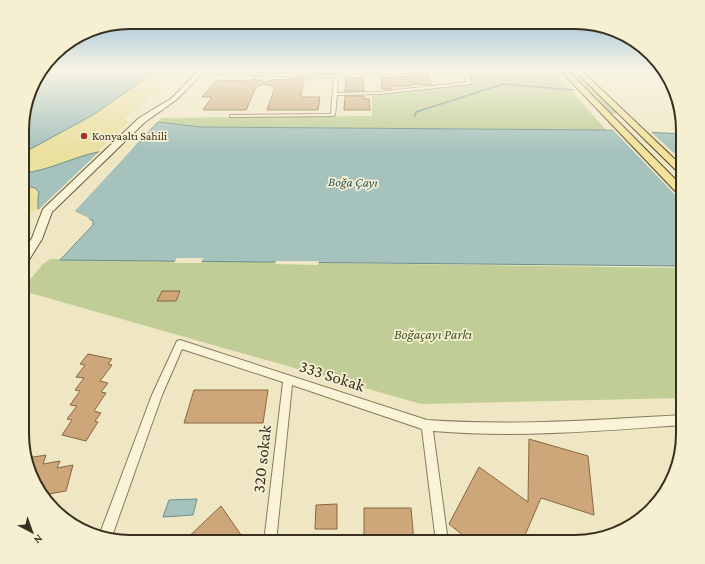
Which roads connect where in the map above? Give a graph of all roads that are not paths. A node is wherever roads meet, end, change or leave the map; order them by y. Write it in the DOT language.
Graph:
graph roads {
  1 [pos="177,96"];
  2 [pos="334,96"];
  3 [pos="588,96"];
  4 [pos="604,96"];
  5 [pos="232,116"];
  6 [pos="676,165"];
  7 [pos="676,186"];
  8 [pos="29,252"];
  9 [pos="288,379"];
  10 [pos="676,420"];
  11 [pos="427,425"];
  12 [pos="107,532"];
  13 [pos="271,535"];
  14 [pos="441,535"];
  1 -- 8 [label="main road"];
  2 -- 5 [label="street"];
  3 -- 7 [label="main road"];
  4 -- 6 [label="main road"];
  9 -- 11 [label="street, 333 Sokak"];
  9 -- 12 [label="street, 333 Sokak"];
  9 -- 13 [label="street, 320 sokak"];
  10 -- 11 [label="street, 333 Sokak"];
  11 -- 14 [label="street"];
}
